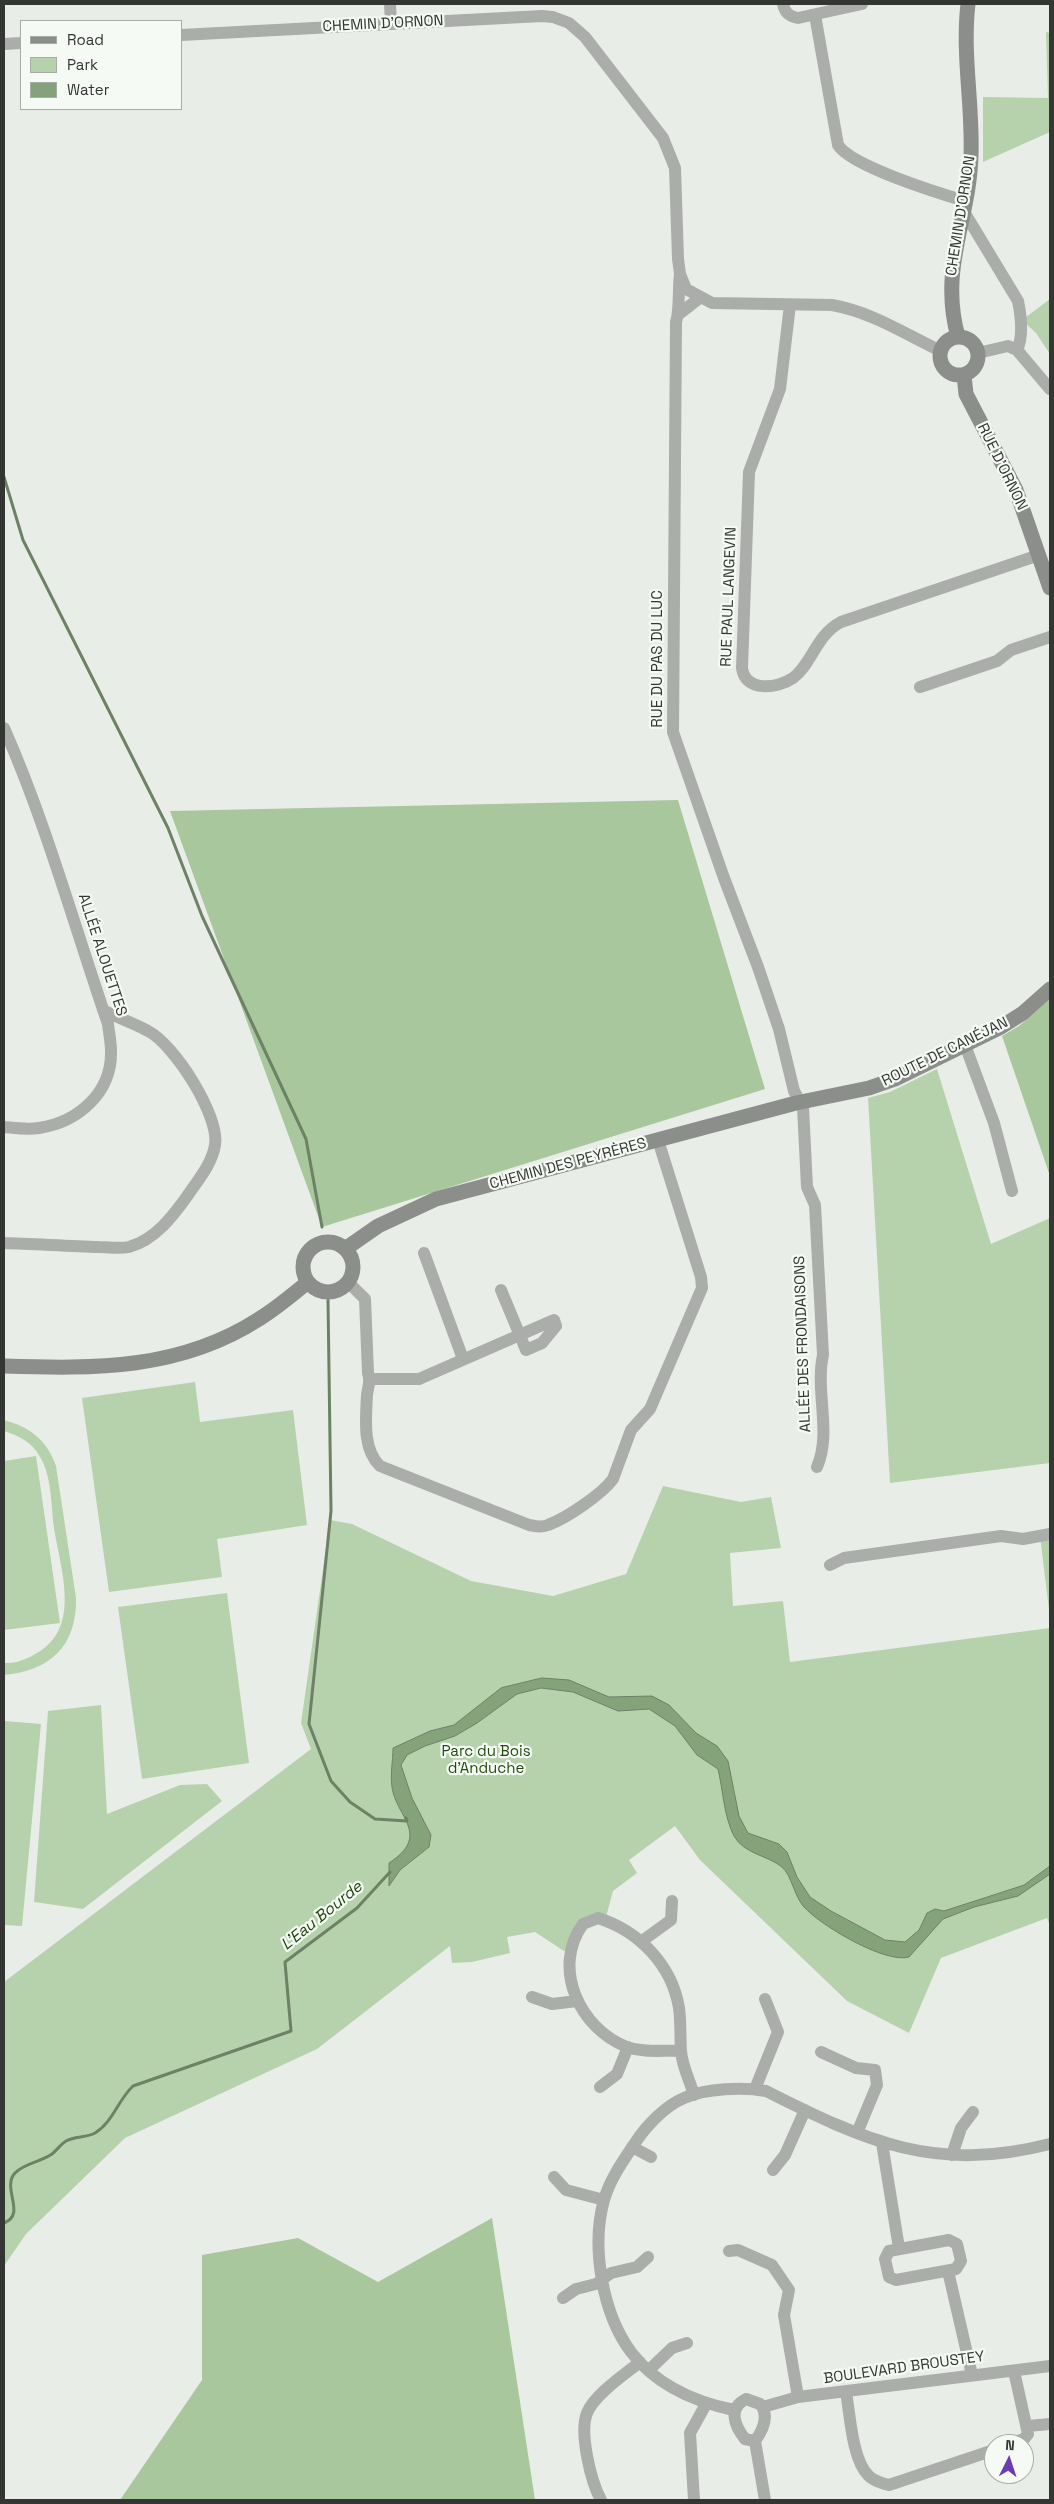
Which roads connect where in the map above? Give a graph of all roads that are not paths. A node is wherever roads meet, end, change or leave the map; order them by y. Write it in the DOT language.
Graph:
graph roads {
  1 [pos="390,4"];
  2 [pos="783,4"];
  3 [pos="862,4"];
  4 [pos="968,4"];
  5 [pos="815,15"];
  6 [pos="391,23"];
  7 [pos="182,34"];
  8 [pos="20,43"];
  9 [pos="4,44"];
  10 [pos="964,206"];
  11 [pos="680,274"];
  12 [pos="701,297"];
  13 [pos="790,305"];
  14 [pos="679,314"];
  15 [pos="958,338"];
  16 [pos="1017,350"];
  17 [pos="941,351"];
  18 [pos="978,353"];
  19 [pos="964,375"];
  20 [pos="1050,389"];
  21 [pos="1039,555"];
  22 [pos="1050,588"];
  23 [pos="1050,637"];
  24 [pos="920,687"];
  25 [pos="4,728"];
  26 [pos="1050,989"];
  27 [pos="103,1010"];
  28 [pos="965,1045"];
  29 [pos="800,1102"];
  30 [pos="4,1127"];
  31 [pos="658,1140"];
  32 [pos="1012,1191"];
  33 [pos="4,1242"];
  34 [pos="346,1249"];
  35 [pos="424,1253"];
  36 [pos="308,1282"];
  37 [pos="348,1282"];
  38 [pos="501,1290"];
  39 [pos="463,1359"];
  40 [pos="4,1366"];
  41 [pos="370,1379"];
  42 [pos="816,1467"];
  43 [pos="1050,1534"];
  44 [pos="830,1565"];
  45 [pos="672,1901"];
  46 [pos="642,1941"];
  47 [pos="532,1997"];
  48 [pos="765,1999"];
  49 [pos="577,2001"];
  50 [pos="628,2047"];
  51 [pos="681,2052"];
  52 [pos="821,2052"];
  53 [pos="600,2087"];
  54 [pos="755,2089"];
  55 [pos="694,2095"];
  56 [pos="805,2110"];
  57 [pos="973,2112"];
  58 [pos="857,2133"];
  59 [pos="882,2143"];
  60 [pos="1050,2144"];
  61 [pos="632,2147"];
  62 [pos="952,2156"];
  63 [pos="652,2157"];
  64 [pos="773,2170"];
  65 [pos="554,2177"];
  66 [pos="604,2200"];
  67 [pos="899,2248"];
  68 [pos="729,2251"];
  69 [pos="648,2257"];
  70 [pos="948,2271"];
  71 [pos="603,2278"];
  72 [pos="563,2298"];
  73 [pos="687,2343"];
  74 [pos="644,2366"];
  75 [pos="1050,2366"];
  76 [pos="1014,2371"];
  77 [pos="972,2375"];
  78 [pos="846,2392"];
  79 [pos="798,2397"];
  80 [pos="706,2404"];
  81 [pos="763,2407"];
  82 [pos="734,2410"];
  83 [pos="1050,2424"];
  84 [pos="1028,2426"];
  85 [pos="1028,2434"];
  86 [pos="755,2441"];
  87 [pos="984,2453"];
  88 [pos="601,2500"];
  89 [pos="694,2500"];
  90 [pos="765,2500"];
  1 -- 6 [label="street"];
  2 -- 5 [label="street"];
  3 -- 5 [label="street"];
  4 -- 10 [label="street, CHEMIN D'ORNON"];
  5 -- 10 [label="street"];
  6 -- 7 [label="street, CHEMIN D'ORNON"];
  6 -- 11 [label="street, CHEMIN D'ORNON"];
  8 -- 9 [label="street"];
  10 -- 15 [label="street, CHEMIN D'ORNON"];
  10 -- 16 [label="street"];
  11 -- 12 [label="street"];
  11 -- 14 [label="street, RUE DU PAS DU LUC"];
  12 -- 13 [label="street"];
  12 -- 14 [label="street"];
  13 -- 17 [label="street"];
  13 -- 21 [label="street, RUE PAUL LANGEVIN"];
  14 -- 29 [label="street, RUE DU PAS DU LUC"];
  15 -- 17 [label="street"];
  15 -- 18 [label="street"];
  16 -- 18 [label="street"];
  16 -- 20 [label="street"];
  17 -- 19 [label="street"];
  18 -- 19 [label="street"];
  19 -- 21 [label="street, RUE D'ORNON"];
  21 -- 22 [label="street, RUE D'ORNON"];
  23 -- 24 [label="street"];
  25 -- 27 [label="street, ALLÉE ALOUETTES"];
  26 -- 28 [label="street, ROUTE DE CANÉJAN"];
  27 -- 30 [label="street, ALLÉE ALOUETTES"];
  27 -- 33 [label="street"];
  28 -- 29 [label="street, ROUTE DE CANÉJAN"];
  28 -- 32 [label="street"];
  29 -- 31 [label="street, CHEMIN DES PEYRÈRES"];
  29 -- 42 [label="street, ALLÉE DES FRONDAISONS"];
  31 -- 34 [label="street, CHEMIN DES PEYRÈRES"];
  31 -- 41 [label="street"];
  34 -- 36 [label="street"];
  34 -- 37 [label="street"];
  35 -- 39 [label="street"];
  36 -- 37 [label="street"];
  36 -- 40 [label="street"];
  37 -- 41 [label="street"];
  38 -- 39 [label="street"];
  39 -- 41 [label="street"];
  43 -- 44 [label="street"];
  45 -- 46 [label="street"];
  46 -- 49 [label="street"];
  46 -- 51 [label="street"];
  47 -- 49 [label="street"];
  48 -- 54 [label="street"];
  49 -- 50 [label="street"];
  50 -- 51 [label="street"];
  50 -- 53 [label="street"];
  51 -- 55 [label="street"];
  52 -- 58 [label="street"];
  54 -- 55 [label="street"];
  54 -- 56 [label="street"];
  55 -- 61 [label="street"];
  56 -- 58 [label="street"];
  56 -- 64 [label="street"];
  57 -- 62 [label="street"];
  58 -- 59 [label="street"];
  59 -- 62 [label="street"];
  59 -- 67 [label="street"];
  60 -- 62 [label="street"];
  61 -- 63 [label="street"];
  61 -- 66 [label="street"];
  65 -- 66 [label="street"];
  66 -- 71 [label="street"];
  67 -- 70 [label="street"];
  67 -- 70 [label="street"];
  68 -- 79 [label="street"];
  69 -- 71 [label="street"];
  70 -- 77 [label="street"];
  71 -- 72 [label="street"];
  71 -- 74 [label="street"];
  73 -- 74 [label="street"];
  74 -- 80 [label="street"];
  74 -- 88 [label="street"];
  75 -- 76 [label="street, BOULEVARD BROUSTEY"];
  76 -- 77 [label="street, BOULEVARD BROUSTEY"];
  76 -- 84 [label="street"];
  77 -- 78 [label="street, BOULEVARD BROUSTEY"];
  78 -- 79 [label="street, BOULEVARD BROUSTEY"];
  78 -- 87 [label="street"];
  79 -- 81 [label="street, BOULEVARD BROUSTEY"];
  80 -- 82 [label="street"];
  80 -- 89 [label="street"];
  81 -- 82 [label="street"];
  81 -- 86 [label="street"];
  82 -- 86 [label="street"];
  83 -- 84 [label="street"];
  84 -- 85 [label="street"];
  86 -- 90 [label="street"];
}
